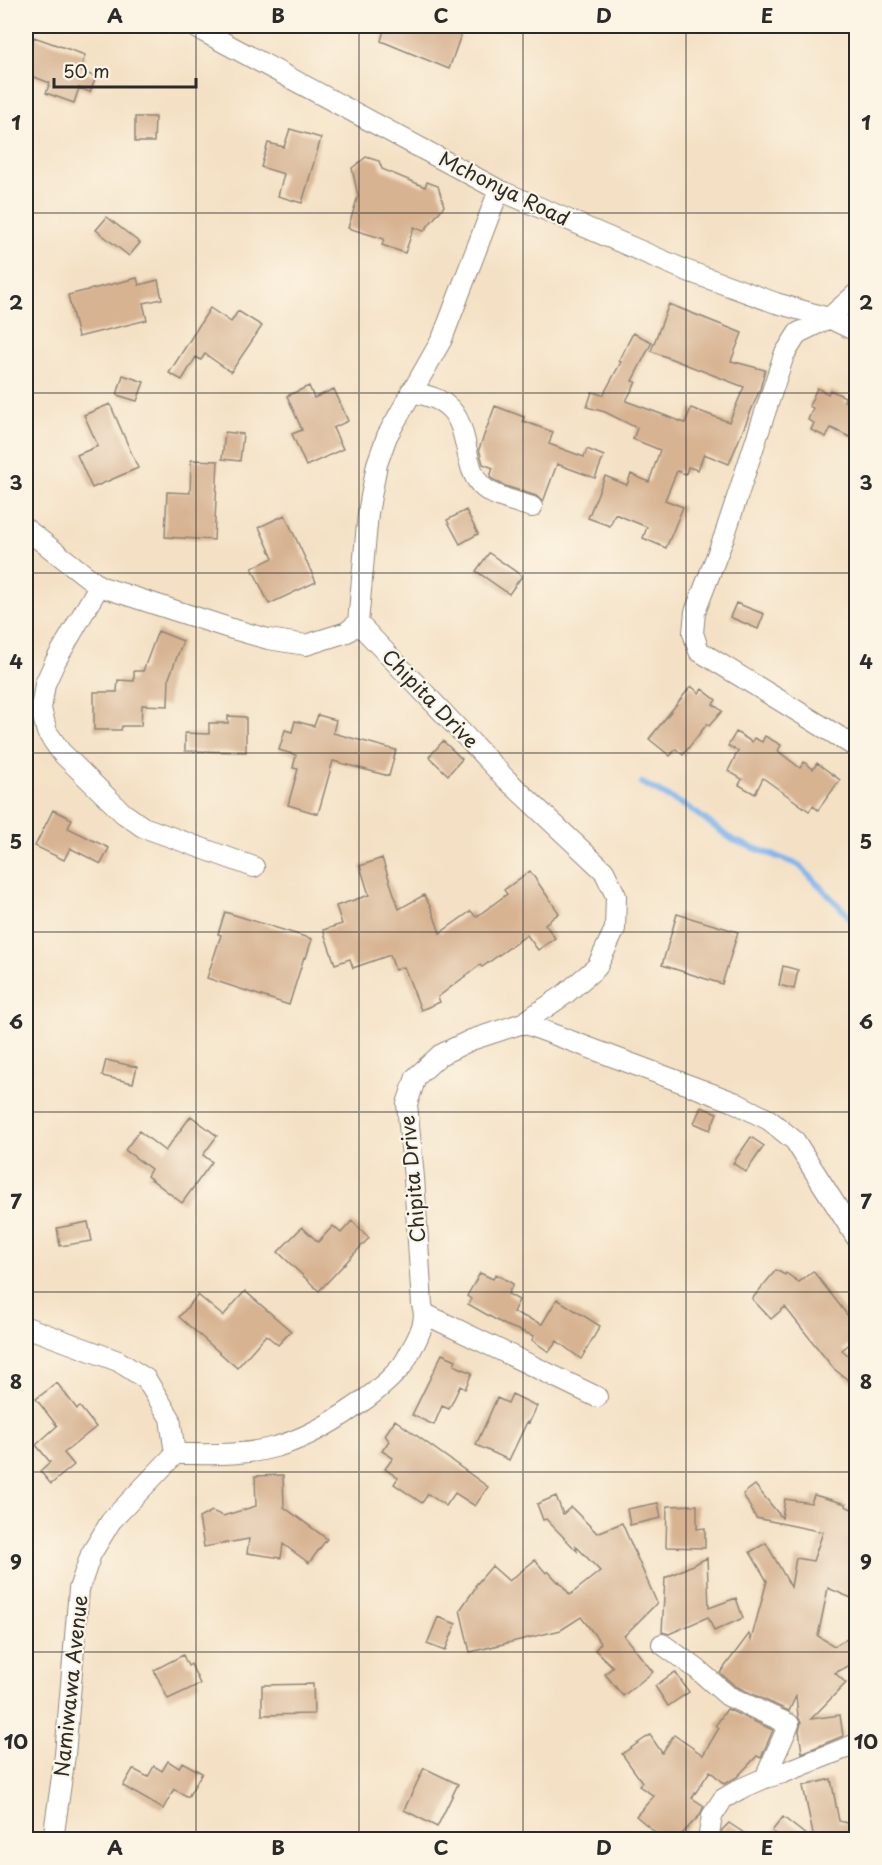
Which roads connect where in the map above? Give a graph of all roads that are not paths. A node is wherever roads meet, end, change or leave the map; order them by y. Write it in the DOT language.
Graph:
graph roads {
  1 [pos="193,26"];
  2 [pos="499,190"];
  3 [pos="856,294"];
  4 [pos="829,318"];
  5 [pos="856,331"];
  6 [pos="411,392"];
  7 [pos="532,507"];
  8 [pos="26,529"];
  9 [pos="99,586"];
  10 [pos="358,623"];
  11 [pos="856,747"];
  12 [pos="254,867"];
  13 [pos="523,1023"];
  14 [pos="856,1237"];
  15 [pos="425,1314"];
  16 [pos="26,1327"];
  17 [pos="597,1397"];
  18 [pos="175,1454"];
  19 [pos="662,1644"];
  20 [pos="856,1744"];
  21 [pos="765,1778"];
  22 [pos="53,1839"];
  23 [pos="708,1839"];
  1 -- 2 [label="street, Mchonya Road"];
  2 -- 4 [label="street, Mchonya Road"];
  2 -- 6 [label="street"];
  3 -- 4 [label="street"];
  4 -- 5 [label="street, Mchonya Road"];
  4 -- 11 [label="street"];
  6 -- 7 [label="street"];
  6 -- 10 [label="street"];
  8 -- 9 [label="street"];
  9 -- 10 [label="street"];
  9 -- 12 [label="street"];
  10 -- 13 [label="street, Chipita Drive"];
  13 -- 14 [label="street"];
  13 -- 15 [label="street, Chipita Drive"];
  15 -- 17 [label="street"];
  15 -- 18 [label="street, Chipita Drive"];
  16 -- 18 [label="street"];
  18 -- 22 [label="street, Namiwawa Avenue"];
  19 -- 21 [label="street"];
  20 -- 21 [label="street"];
  21 -- 23 [label="street"];
}
